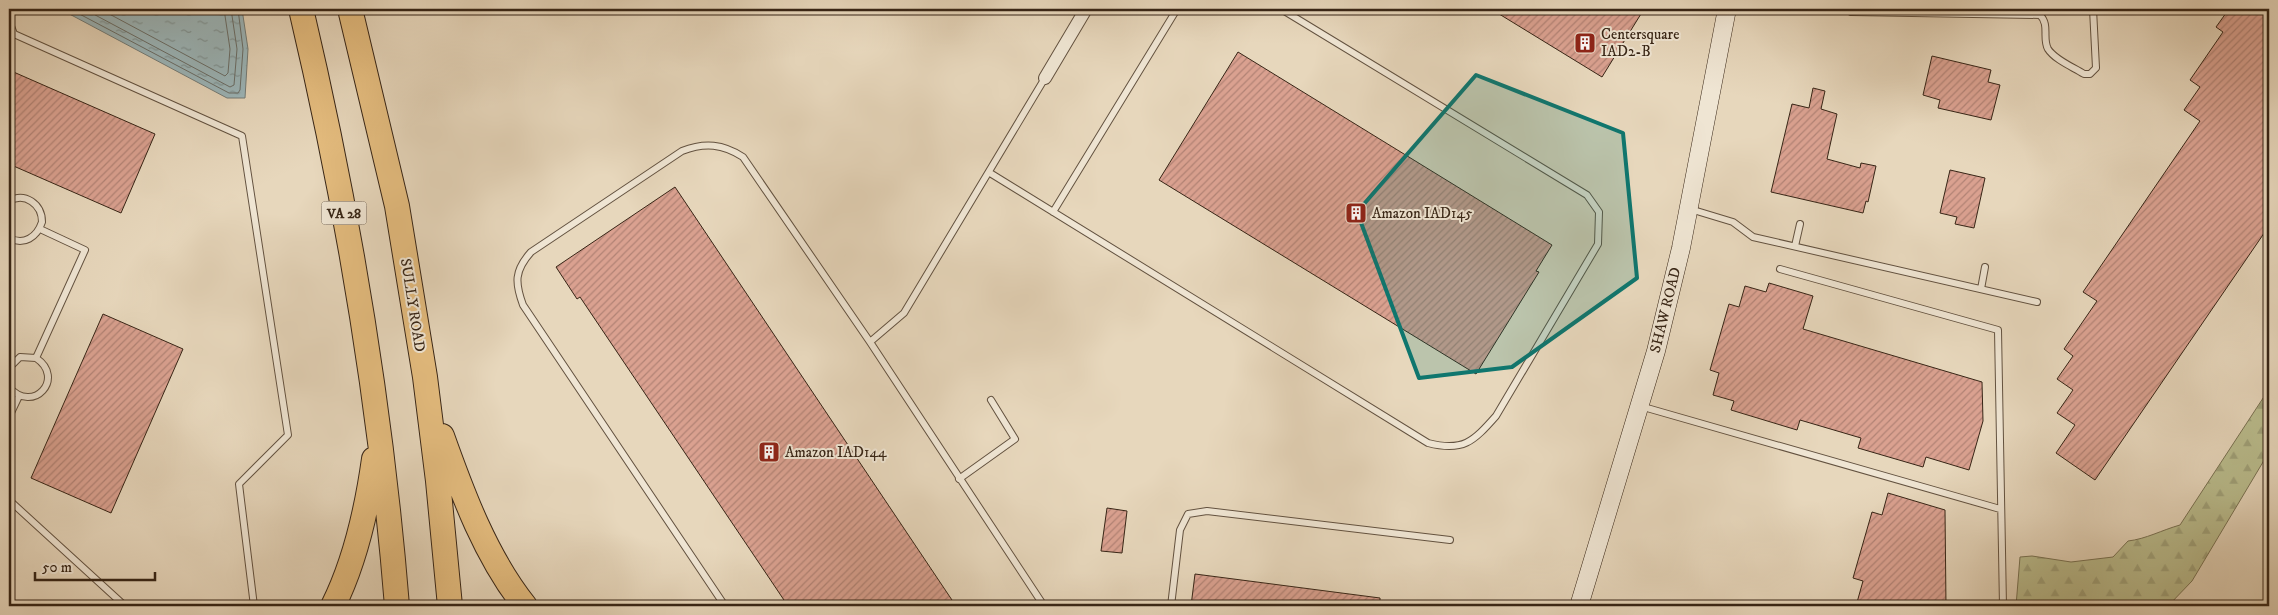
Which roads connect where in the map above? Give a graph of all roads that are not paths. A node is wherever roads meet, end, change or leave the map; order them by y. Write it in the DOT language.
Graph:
graph roads {
  1 [pos="301,9"];
  2 [pos="350,9"];
  3 [pos="1086,9"];
  4 [pos="1177,9"];
  5 [pos="1280,9"];
  6 [pos="1727,9"];
  7 [pos="1846,9"];
  8 [pos="2093,9"];
  9 [pos="1961,12"];
  10 [pos="9,21"];
  11 [pos="1045,78"];
  12 [pos="990,173"];
  13 [pos="9,201"];
  14 [pos="1688,208"];
  15 [pos="1053,212"];
  16 [pos="1800,224"];
  17 [pos="40,229"];
  18 [pos="9,238"];
  19 [pos="1795,246"];
  20 [pos="1985,268"];
  21 [pos="1780,269"];
  22 [pos="1982,289"];
  23 [pos="2037,302"];
  24 [pos="870,342"];
  25 [pos="36,358"];
  26 [pos="9,368"];
  27 [pos="425,377"];
  28 [pos="9,387"];
  29 [pos="19,396"];
  30 [pos="992,400"];
  31 [pos="1639,406"];
  32 [pos="9,417"];
  33 [pos="376,420"];
  34 [pos="959,479"];
  35 [pos="9,500"];
  36 [pos="2000,509"];
  37 [pos="1450,540"];
  38 [pos="1582,604"];
  39 [pos="125,606"];
  40 [pos="254,606"];
  41 [pos="333,606"];
  42 [pos="397,606"];
  43 [pos="450,606"];
  44 [pos="525,606"];
  45 [pos="724,606"];
  46 [pos="1044,606"];
  47 [pos="1171,606"];
  48 [pos="2003,606"];
  1 -- 33 [label="highway, VA 28"];
  2 -- 27 [label="highway, SULLY ROAD"];
  3 -- 11 [label="street"];
  4 -- 15 [label="lane"];
  5 -- 15 [label="lane"];
  6 -- 14 [label="main road, SHAW ROAD"];
  7 -- 9 [label="lane"];
  8 -- 9 [label="lane"];
  10 -- 40 [label="lane"];
  11 -- 12 [label="lane"];
  12 -- 15 [label="lane"];
  12 -- 24 [label="lane"];
  13 -- 17 [label="lane"];
  14 -- 19 [label="lane"];
  14 -- 31 [label="main road, SHAW ROAD"];
  16 -- 19 [label="lane"];
  17 -- 18 [label="lane"];
  17 -- 25 [label="lane"];
  19 -- 22 [label="lane"];
  20 -- 22 [label="lane"];
  21 -- 36 [label="lane"];
  22 -- 23 [label="lane"];
  24 -- 34 [label="lane"];
  24 -- 45 [label="lane"];
  25 -- 26 [label="lane"];
  25 -- 29 [label="lane"];
  27 -- 43 [label="highway, SULLY ROAD"];
  27 -- 44 [label="highway"];
  28 -- 29 [label="lane"];
  29 -- 32 [label="lane"];
  30 -- 34 [label="lane"];
  31 -- 36 [label="lane"];
  31 -- 38 [label="main road, SHAW ROAD"];
  33 -- 41 [label="highway"];
  33 -- 42 [label="highway, VA 28"];
  34 -- 46 [label="lane"];
  35 -- 39 [label="lane"];
  36 -- 48 [label="lane"];
  37 -- 47 [label="lane"];
}
